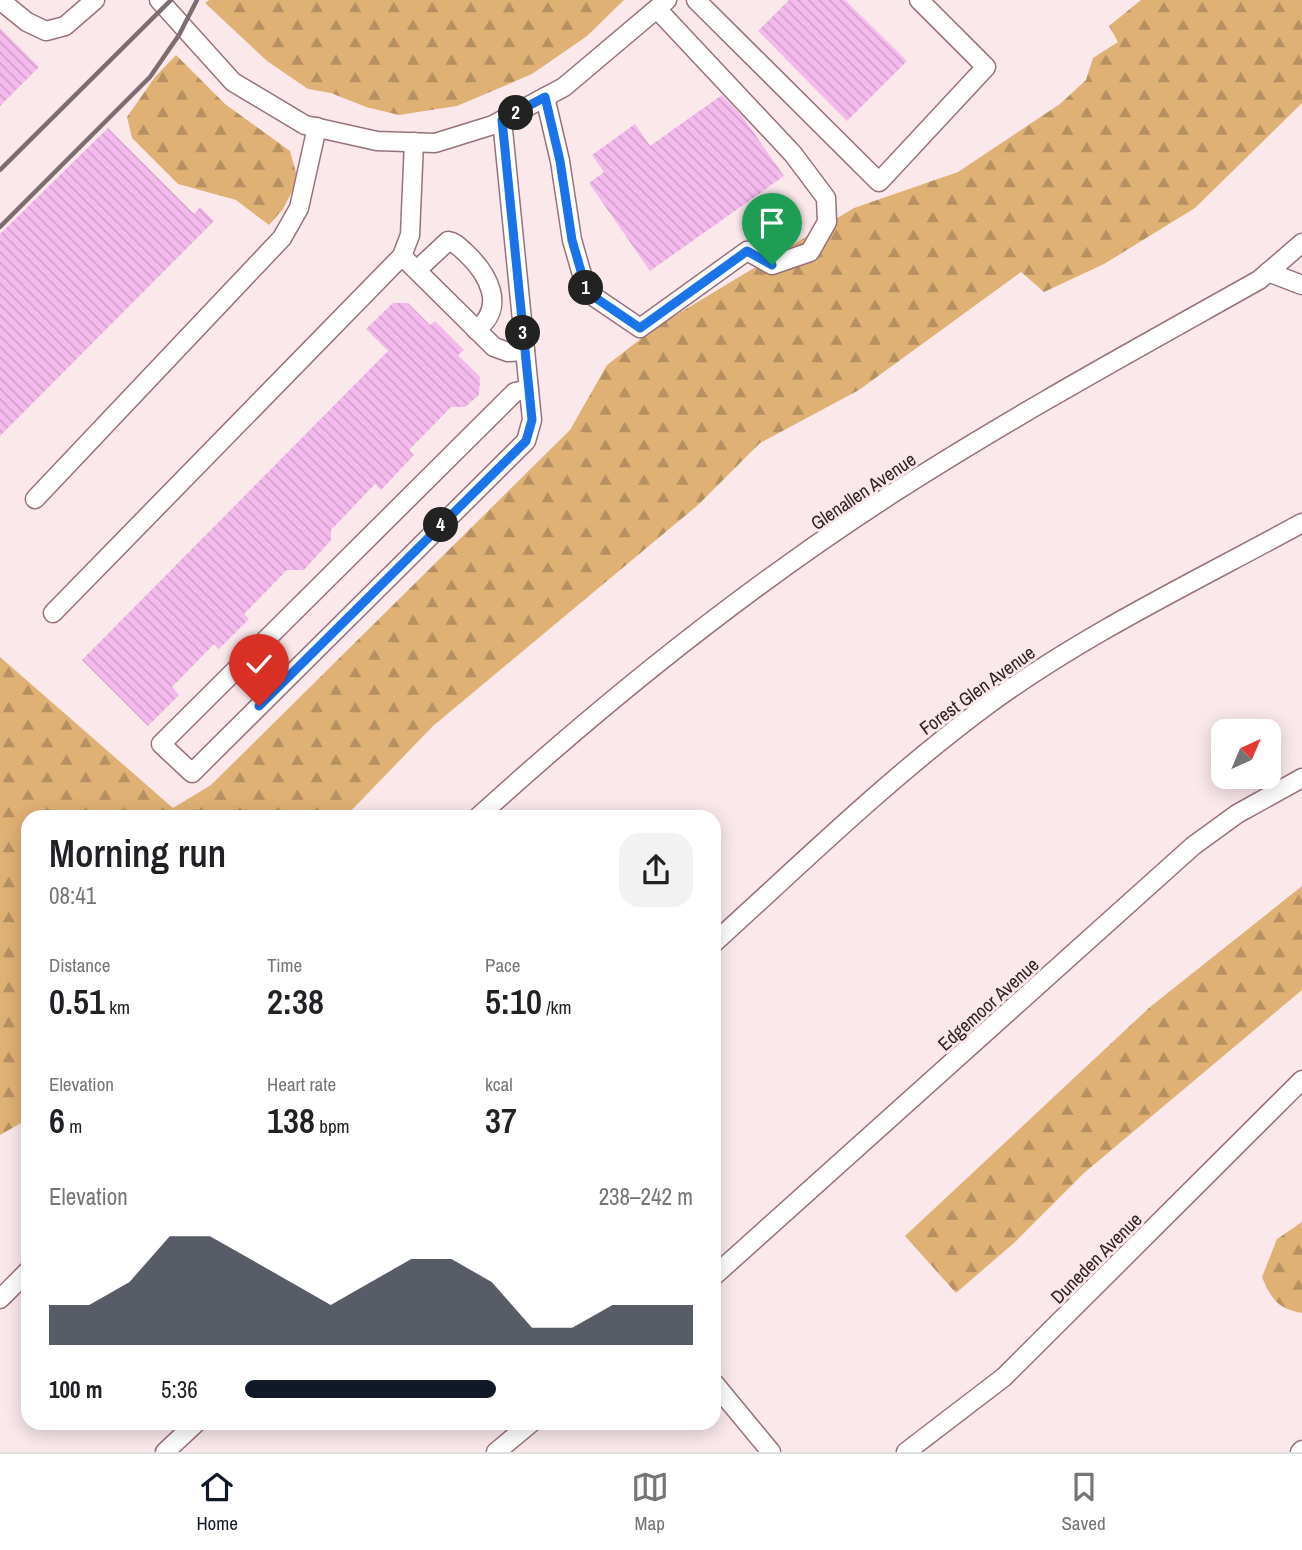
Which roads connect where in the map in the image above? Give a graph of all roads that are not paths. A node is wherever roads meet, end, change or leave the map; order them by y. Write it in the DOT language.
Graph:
graph roads {
  1 [pos="95,0"];
  2 [pos="159,0"];
  3 [pos="696,0"];
  4 [pos="919,0"];
  5 [pos="662,4"];
  6 [pos="6,5"];
  7 [pos="545,97"];
  8 [pos="502,120"];
  9 [pos="317,127"];
  10 [pos="414,142"];
  11 [pos="1302,243"];
  12 [pos="402,256"];
  13 [pos="418,270"];
  14 [pos="1268,272"];
  15 [pos="1302,285"];
  16 [pos="477,330"];
  17 [pos="525,351"];
  18 [pos="529,389"];
  19 [pos="34,499"];
  20 [pos="1302,523"];
  21 [pos="54,613"];
  22 [pos="1302,778"];
  23 [pos="486,810"];
  24 [pos="721,937"];
  25 [pos="1302,1080"];
  26 [pos="721,1270"];
  27 [pos="21,1278"];
  28 [pos="0,1299"];
  29 [pos="721,1391"];
  30 [pos="189,1430"];
  31 [pos="523,1430"];
  32 [pos="165,1452"];
  33 [pos="496,1452"];
  34 [pos="771,1452"];
  35 [pos="906,1452"];
  1 -- 6 [label="street"];
  2 -- 9 [label="street"];
  3 -- 4 [label="street"];
  5 -- 7 [label="street"];
  5 -- 7 [label="street"];
  7 -- 8 [label="street"];
  8 -- 10 [label="street"];
  8 -- 17 [label="street"];
  9 -- 10 [label="street"];
  9 -- 19 [label="street"];
  10 -- 12 [label="street"];
  11 -- 14 [label="street, Glenallen Avenue"];
  12 -- 13 [label="street"];
  12 -- 21 [label="street"];
  13 -- 16 [label="street"];
  13 -- 16 [label="street"];
  14 -- 15 [label="street"];
  14 -- 23 [label="street, Glenallen Avenue"];
  16 -- 17 [label="street"];
  17 -- 18 [label="street"];
  18 -- 18 [label="street"];
  20 -- 24 [label="street, Forest Glen Avenue"];
  22 -- 26 [label="street, Edgemoor Avenue"];
  25 -- 35 [label="street, Duneden Avenue"];
  27 -- 28 [label="street"];
  29 -- 34 [label="street"];
  30 -- 32 [label="street"];
  31 -- 33 [label="street"];
}
